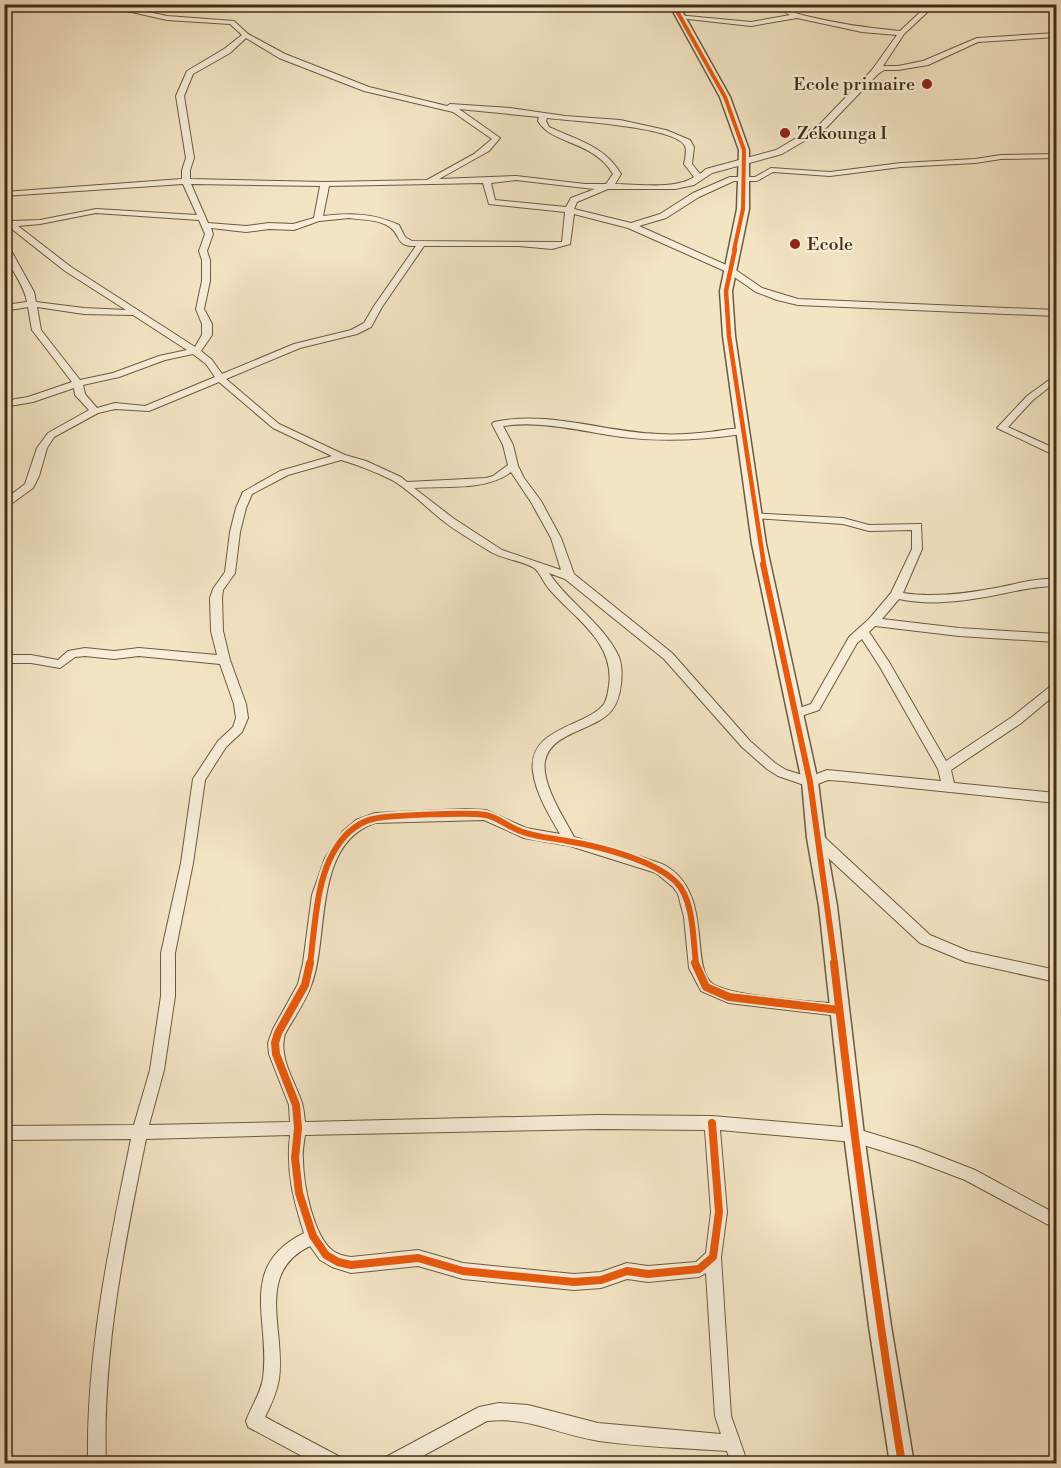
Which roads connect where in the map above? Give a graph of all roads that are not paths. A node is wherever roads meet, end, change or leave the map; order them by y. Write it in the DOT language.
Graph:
graph roads {
  1 [pos="99,4"];
  2 [pos="774,4"];
  3 [pos="932,5"];
  4 [pos="787,7"];
  5 [pos="676,10"];
  6 [pos="797,16"];
  7 [pos="902,33"];
  8 [pos="1056,34"];
  9 [pos="246,35"];
  10 [pos="875,72"];
  11 [pos="440,105"];
  12 [pos="544,114"];
  13 [pos="1056,156"];
  14 [pos="744,171"];
  15 [pos="699,178"];
  16 [pos="186,181"];
  17 [pos="429,182"];
  18 [pos="486,182"];
  19 [pos="325,184"];
  20 [pos="610,185"];
  21 [pos="684,185"];
  22 [pos="4,194"];
  23 [pos="696,195"];
  24 [pos="569,210"];
  25 [pos="318,219"];
  26 [pos="203,221"];
  27 [pos="6,222"];
  28 [pos="631,226"];
  29 [pos="4,245"];
  30 [pos="421,245"];
  31 [pos="730,270"];
  32 [pos="33,304"];
  33 [pos="4,308"];
  34 [pos="134,313"];
  35 [pos="1056,313"];
  36 [pos="195,351"];
  37 [pos="1056,378"];
  38 [pos="221,379"];
  39 [pos="78,383"];
  40 [pos="4,404"];
  41 [pos="95,411"];
  42 [pos="742,431"];
  43 [pos="1056,453"];
  44 [pos="341,457"];
  45 [pos="513,466"];
  46 [pos="404,485"];
  47 [pos="4,506"];
  48 [pos="754,515"];
  49 [pos="538,566"];
  50 [pos="569,576"];
  51 [pos="1056,582"];
  52 [pos="896,595"];
  53 [pos="873,622"];
  54 [pos="863,632"];
  55 [pos="1056,638"];
  56 [pos="4,659"];
  57 [pos="224,660"];
  58 [pos="1056,688"];
  59 [pos="795,714"];
  60 [pos="944,768"];
  61 [pos="810,782"];
  62 [pos="949,787"];
  63 [pos="1056,798"];
  64 [pos="816,838"];
  65 [pos="570,841"];
  66 [pos="1056,976"];
  67 [pos="839,1010"];
  68 [pos="712,1124"];
  69 [pos="298,1128"];
  70 [pos="4,1132"];
  71 [pos="140,1132"];
  72 [pos="854,1135"];
  73 [pos="1056,1222"];
  74 [pos="313,1236"];
  75 [pos="713,1257"];
  76 [pos="733,1443"];
  77 [pos="97,1464"];
  78 [pos="336,1464"];
  79 [pos="390,1464"];
  80 [pos="740,1464"];
  81 [pos="902,1464"];
  1 -- 9 [label="street"];
  2 -- 4 [label="street"];
  3 -- 7 [label="street"];
  4 -- 6 [label="street"];
  5 -- 6 [label="street"];
  5 -- 14 [label="street"];
  6 -- 7 [label="street"];
  7 -- 10 [label="street"];
  8 -- 10 [label="street"];
  9 -- 11 [label="street"];
  9 -- 16 [label="street"];
  10 -- 14 [label="street"];
  11 -- 12 [label="street"];
  11 -- 17 [label="street"];
  12 -- 15 [label="street"];
  12 -- 20 [label="street"];
  13 -- 14 [label="street"];
  14 -- 15 [label="street"];
  14 -- 23 [label="street"];
  14 -- 31 [label="street"];
  15 -- 21 [label="street"];
  16 -- 19 [label="street"];
  16 -- 22 [label="street"];
  16 -- 26 [label="street"];
  17 -- 18 [label="street"];
  17 -- 19 [label="street"];
  18 -- 20 [label="street"];
  18 -- 24 [label="street"];
  19 -- 25 [label="street"];
  20 -- 21 [label="street"];
  20 -- 24 [label="street"];
  21 -- 23 [label="street"];
  23 -- 28 [label="street"];
  24 -- 28 [label="street"];
  24 -- 30 [label="street"];
  25 -- 26 [label="street"];
  25 -- 30 [label="street"];
  26 -- 27 [label="street"];
  26 -- 36 [label="street"];
  27 -- 34 [label="street"];
  28 -- 31 [label="street"];
  29 -- 32 [label="street"];
  30 -- 38 [label="street"];
  31 -- 35 [label="street"];
  31 -- 42 [label="street"];
  32 -- 33 [label="street"];
  32 -- 34 [label="street"];
  32 -- 39 [label="street"];
  34 -- 36 [label="street"];
  36 -- 38 [label="street"];
  36 -- 39 [label="street"];
  37 -- 43 [label="street"];
  38 -- 41 [label="street"];
  38 -- 44 [label="street"];
  39 -- 40 [label="street"];
  39 -- 41 [label="street"];
  41 -- 47 [label="street"];
  42 -- 45 [label="street"];
  42 -- 48 [label="street"];
  44 -- 46 [label="street"];
  44 -- 57 [label="street"];
  45 -- 46 [label="street"];
  45 -- 50 [label="street"];
  46 -- 49 [label="street"];
  48 -- 52 [label="street"];
  48 -- 59 [label="street"];
  49 -- 50 [label="street"];
  49 -- 65 [label="street"];
  50 -- 61 [label="street"];
  51 -- 52 [label="street"];
  52 -- 53 [label="street"];
  53 -- 54 [label="street"];
  53 -- 55 [label="street"];
  54 -- 59 [label="street"];
  54 -- 60 [label="street"];
  56 -- 57 [label="street"];
  57 -- 71 [label="street"];
  58 -- 60 [label="street"];
  59 -- 61 [label="street"];
  60 -- 62 [label="street"];
  61 -- 62 [label="street"];
  61 -- 64 [label="street"];
  62 -- 63 [label="street"];
  64 -- 66 [label="street"];
  64 -- 67 [label="street"];
  65 -- 67 [label="street"];
  65 -- 69 [label="street"];
  67 -- 72 [label="street"];
  68 -- 69 [label="street"];
  68 -- 72 [label="street"];
  68 -- 75 [label="street"];
  69 -- 71 [label="street"];
  69 -- 74 [label="street"];
  70 -- 71 [label="street"];
  71 -- 77 [label="street"];
  72 -- 73 [label="street"];
  72 -- 81 [label="street"];
  74 -- 75 [label="street"];
  74 -- 78 [label="street"];
  75 -- 76 [label="street"];
  76 -- 79 [label="street"];
  76 -- 80 [label="street"];
}
